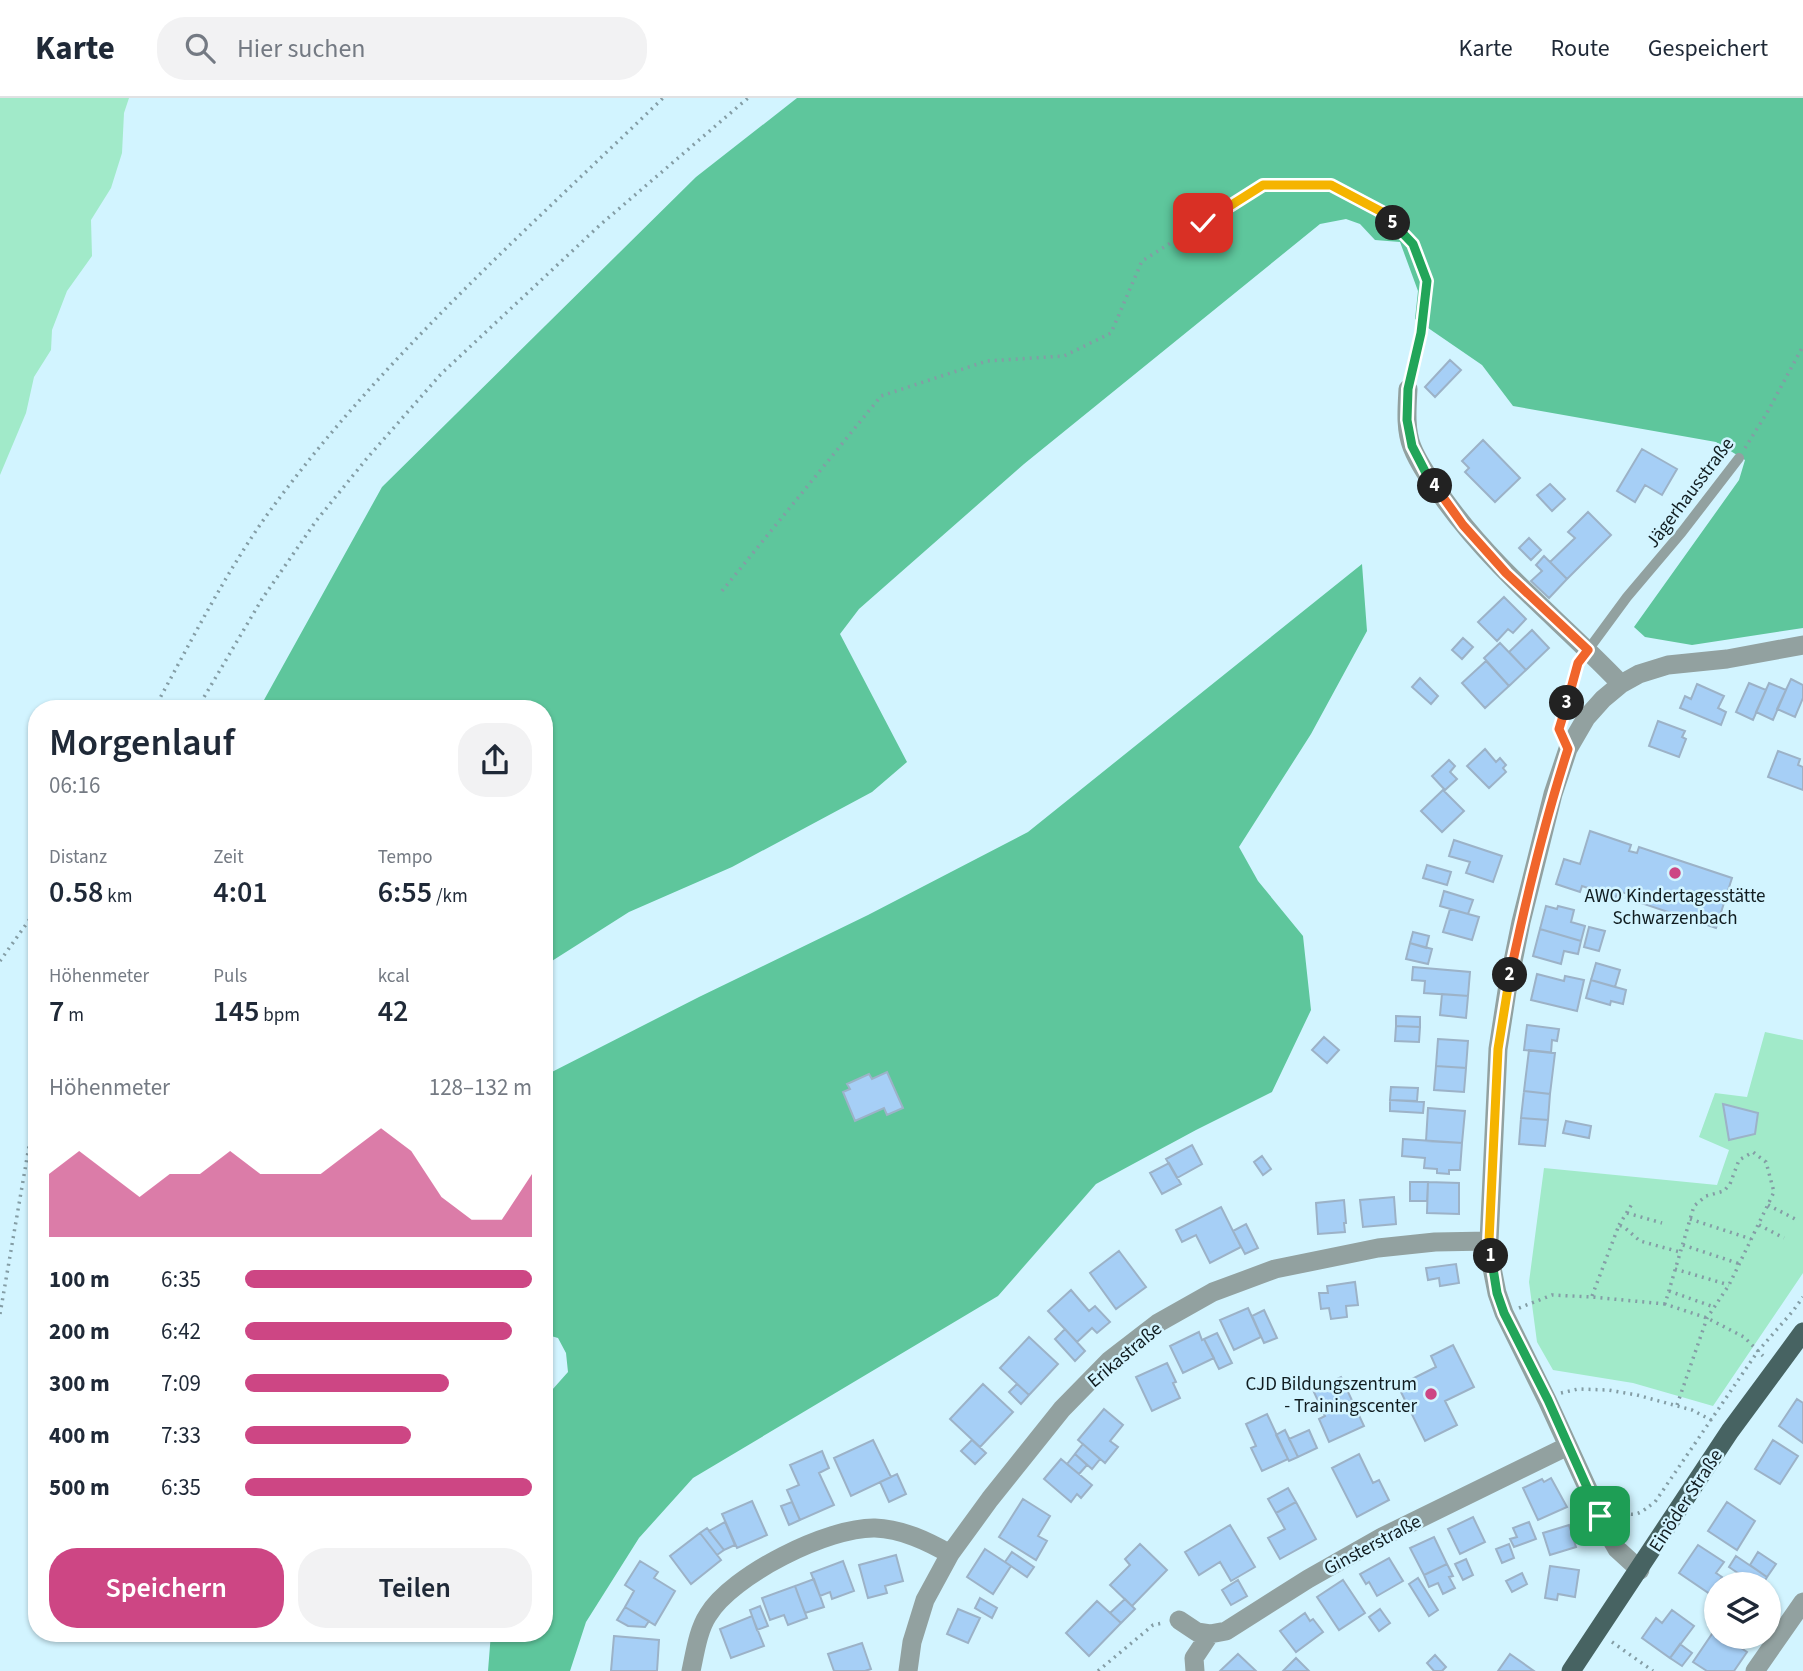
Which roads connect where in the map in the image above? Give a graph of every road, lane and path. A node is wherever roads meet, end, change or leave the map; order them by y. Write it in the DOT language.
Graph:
graph roads {
  1 [pos="663,98"];
  2 [pos="748,98"];
  3 [pos="1803,346"];
  4 [pos="1408,389"];
  5 [pos="1738,458"];
  6 [pos="722,591"];
  7 [pos="1803,645"];
  8 [pos="1588,650"];
  9 [pos="1621,684"];
  10 [pos="159,700"];
  11 [pos="202,700"];
  12 [pos="1568,749"];
  13 [pos="28,922"];
  14 [pos="0,961"];
  15 [pos="28,1152"];
  16 [pos="1632,1204"];
  17 [pos="1769,1205"];
  18 [pos="1627,1213"];
  19 [pos="1690,1219"];
  20 [pos="1799,1222"];
  21 [pos="1662,1223"];
  22 [pos="1619,1225"];
  23 [pos="1759,1225"];
  24 [pos="1784,1238"];
  25 [pos="1752,1239"];
  26 [pos="1489,1241"];
  27 [pos="1683,1245"];
  28 [pos="1680,1252"];
  29 [pos="1740,1264"];
  30 [pos="1675,1269"];
  31 [pos="1729,1285"];
  32 [pos="1669,1291"];
  33 [pos="1591,1297"];
  34 [pos="1803,1297"];
  35 [pos="1665,1304"];
  36 [pos="1714,1307"];
  37 [pos="1504,1313"];
  38 [pos="0,1314"];
  39 [pos="1707,1318"];
  40 [pos="1803,1332"];
  41 [pos="1758,1352"];
  42 [pos="1776,1370"];
  43 [pos="1546,1396"];
  44 [pos="1677,1405"];
  45 [pos="1711,1420"];
  46 [pos="1730,1431"];
  47 [pos="1569,1446"];
  48 [pos="1600,1516"];
  49 [pos="950,1554"];
  50 [pos="1640,1570"];
  51 [pos="1803,1602"];
  52 [pos="1180,1620"];
  53 [pos="1598,1631"];
  54 [pos="1210,1634"];
  55 [pos="691,1671"];
  56 [pos="908,1671"];
  57 [pos="1098,1671"];
  58 [pos="1195,1671"];
  59 [pos="1571,1671"];
  60 [pos="1653,1671"];
  61 [pos="1755,1671"];
  1 -- 10 [label="path"];
  2 -- 11 [label="path"];
  3 -- 5 [label="path, Jägerhausstraße"];
  4 -- 6 [label="path"];
  4 -- 8 [label="street"];
  5 -- 8 [label="lane, Jägerhausstraße"];
  7 -- 9 [label="street"];
  8 -- 9 [label="street"];
  8 -- 12 [label="path"];
  9 -- 12 [label="street"];
  12 -- 26 [label="street"];
  13 -- 14 [label="path"];
  15 -- 38 [label="path"];
  16 -- 18 [label="path"];
  17 -- 19 [label="path"];
  17 -- 20 [label="path"];
  17 -- 23 [label="path"];
  18 -- 21 [label="path"];
  18 -- 22 [label="path"];
  19 -- 25 [label="path"];
  19 -- 27 [label="path"];
  22 -- 28 [label="path"];
  22 -- 33 [label="path"];
  23 -- 24 [label="path"];
  23 -- 25 [label="path"];
  25 -- 29 [label="path"];
  26 -- 37 [label="street"];
  26 -- 49 [label="street, Erikastraße"];
  27 -- 28 [label="path"];
  27 -- 29 [label="path"];
  28 -- 30 [label="path"];
  29 -- 31 [label="path"];
  30 -- 31 [label="path"];
  30 -- 32 [label="path"];
  31 -- 36 [label="path"];
  32 -- 35 [label="path"];
  32 -- 36 [label="path"];
  33 -- 35 [label="path"];
  33 -- 37 [label="path"];
  34 -- 41 [label="path"];
  35 -- 39 [label="path"];
  36 -- 39 [label="path"];
  37 -- 43 [label="street"];
  39 -- 41 [label="path"];
  39 -- 44 [label="path"];
  40 -- 42 [label="main road, Einöder Straße"];
  41 -- 42 [label="path"];
  41 -- 45 [label="path"];
  42 -- 46 [label="main road, Einöder Straße"];
  43 -- 44 [label="path"];
  43 -- 47 [label="street"];
  44 -- 45 [label="path"];
  45 -- 46 [label="path"];
  45 -- 48 [label="path"];
  46 -- 50 [label="main road, Einöder Straße"];
  47 -- 48 [label="street"];
  47 -- 54 [label="street, Ginsterstraße"];
  48 -- 50 [label="street"];
  49 -- 55 [label="street"];
  49 -- 56 [label="street, Erikastraße"];
  50 -- 53 [label="main road, Einöder Straße"];
  51 -- 61 [label="street"];
  52 -- 54 [label="street"];
  52 -- 57 [label="path"];
  53 -- 59 [label="main road, Einöder Straße"];
  53 -- 60 [label="path"];
  54 -- 58 [label="street"];
}
